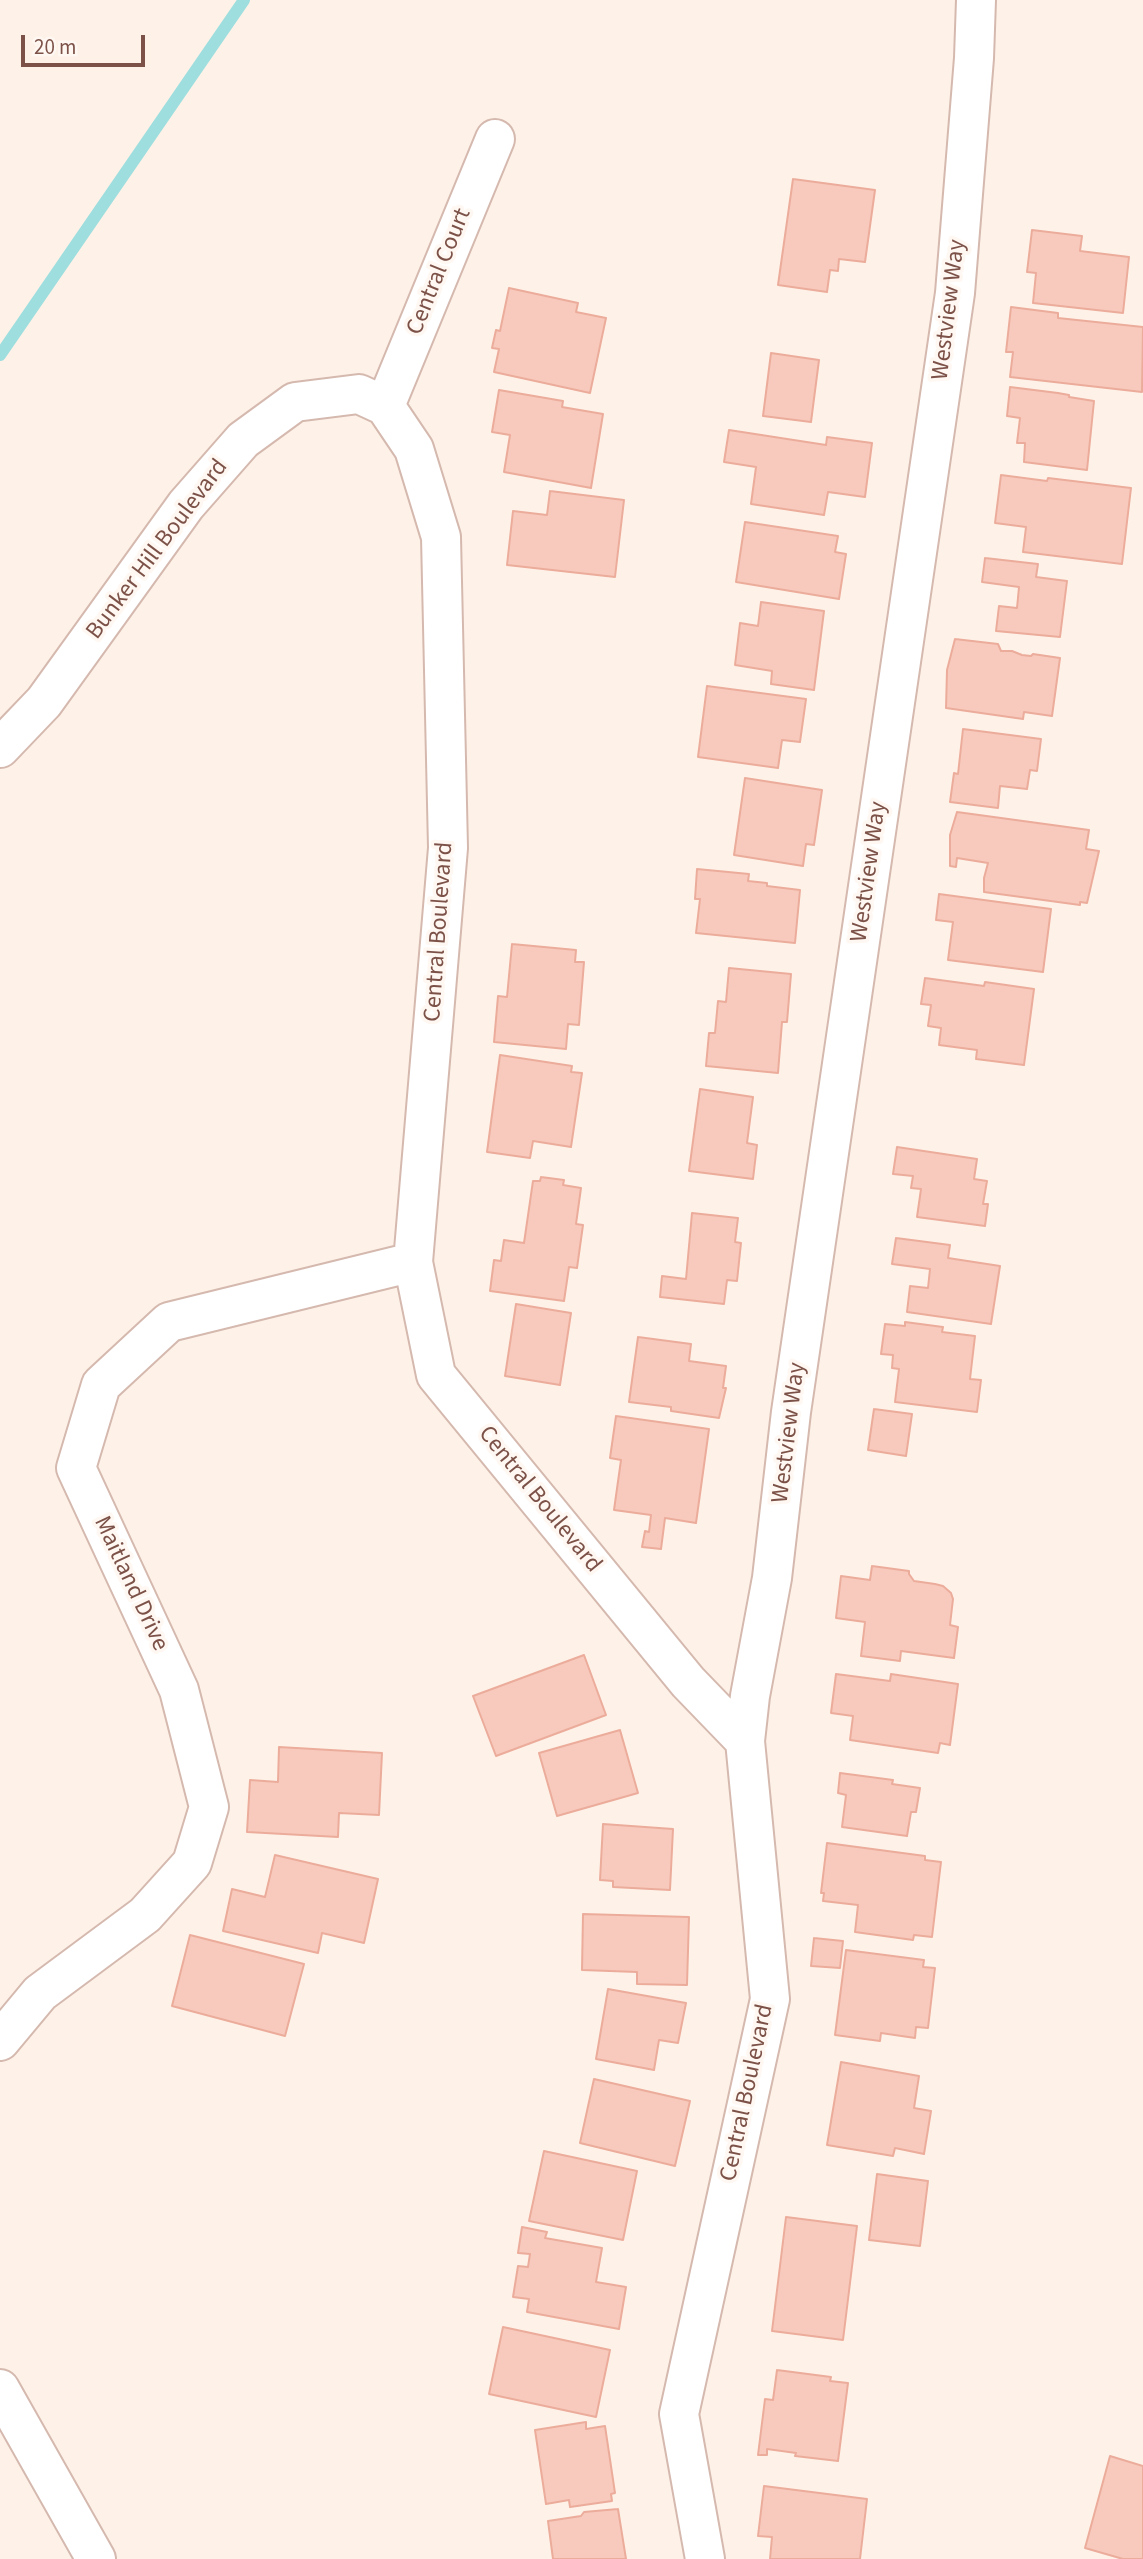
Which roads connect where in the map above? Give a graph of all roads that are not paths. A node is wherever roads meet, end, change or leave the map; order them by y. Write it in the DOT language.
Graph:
graph roads {
  1 [pos="976,0"];
  2 [pos="495,139"];
  3 [pos="385,406"];
  4 [pos="0,748"];
  5 [pos="413,1262"];
  6 [pos="745,1741"];
  7 [pos="0,2041"];
  8 [pos="0,2389"];
  9 [pos="96,2559"];
  10 [pos="705,2559"];
  1 -- 6 [label="street, Westview Way"];
  2 -- 3 [label="street, Central Court"];
  3 -- 4 [label="street, Bunker Hill Boulevard"];
  3 -- 5 [label="street, Central Boulevard"];
  5 -- 6 [label="street, Central Boulevard"];
  5 -- 7 [label="street, Maitland Drive"];
  6 -- 10 [label="street, Central Boulevard"];
  8 -- 9 [label="street"];
}
